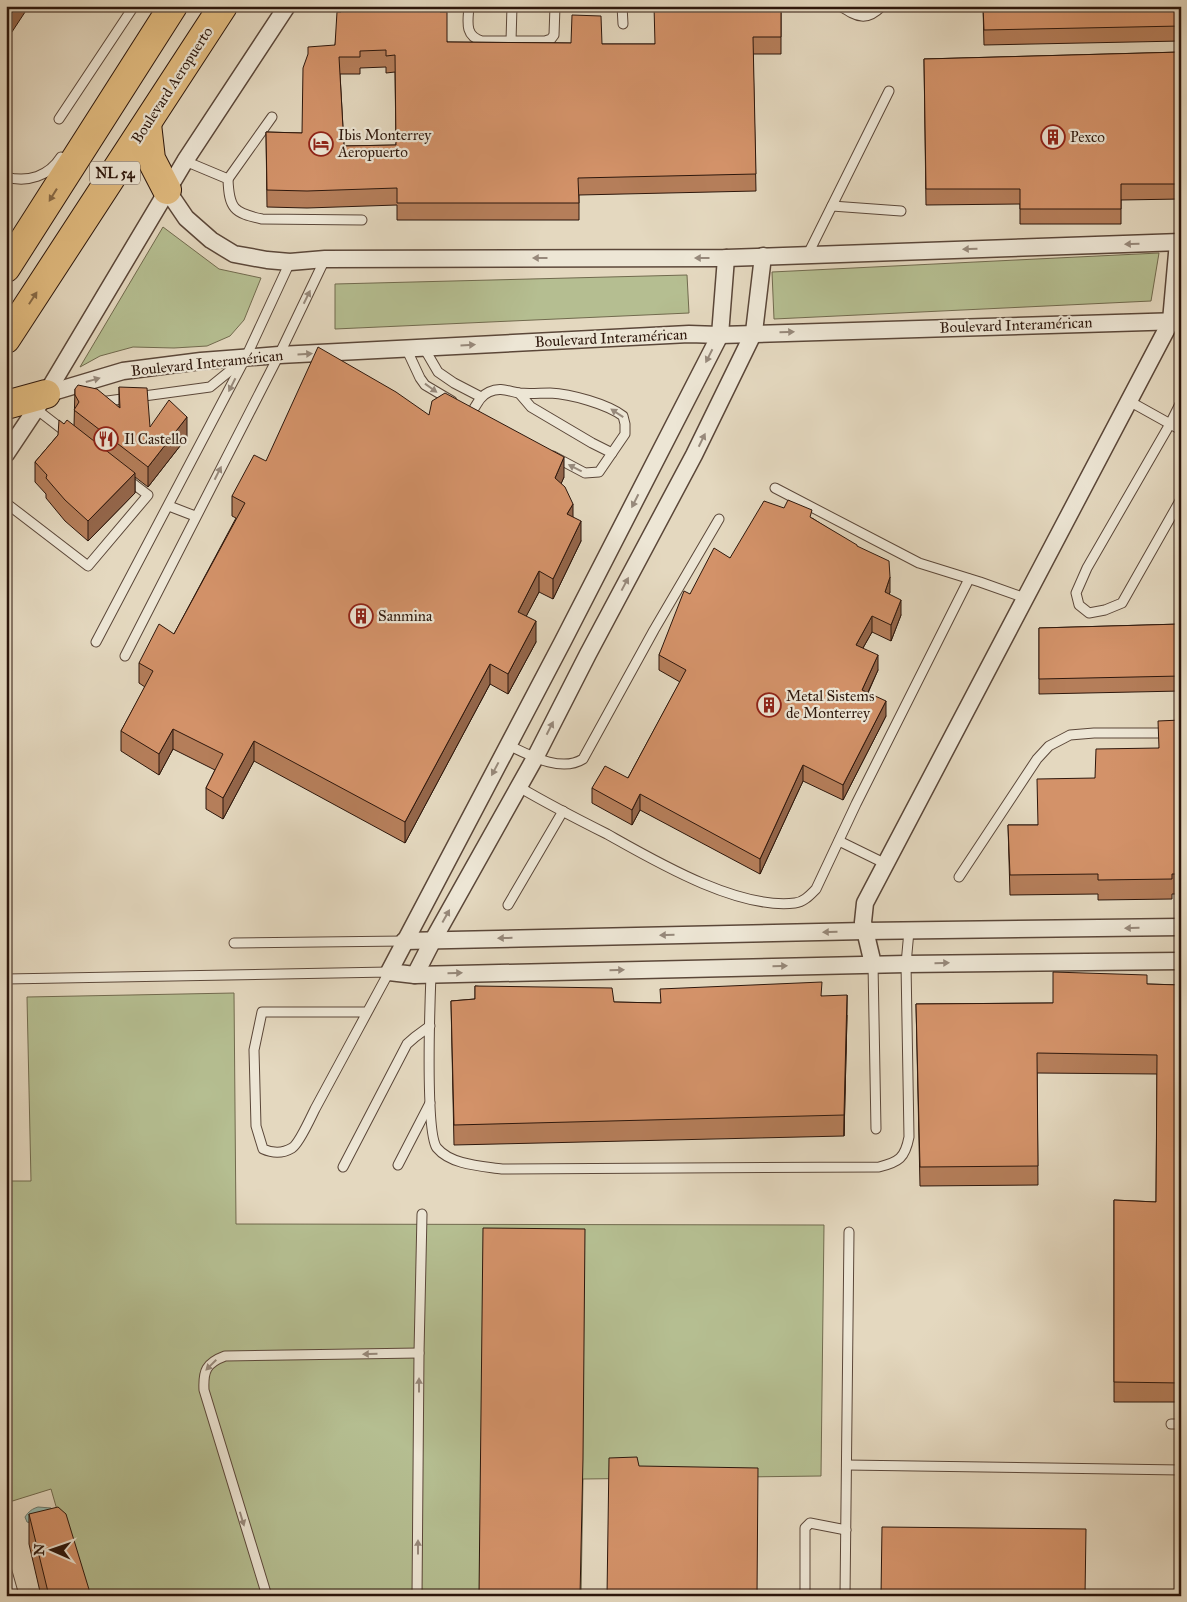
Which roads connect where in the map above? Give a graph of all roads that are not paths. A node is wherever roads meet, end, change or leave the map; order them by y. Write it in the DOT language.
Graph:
graph roads {
  1 [pos="134,6"];
  2 [pos="164,6"];
  3 [pos="223,6"];
  4 [pos="288,6"];
  5 [pos="469,6"];
  6 [pos="512,6"];
  7 [pos="555,6"];
  8 [pos="622,6"];
  9 [pos="840,6"];
  10 [pos="882,6"];
  11 [pos="162,14"];
  12 [pos="622,24"];
  13 [pos="511,41"];
  14 [pos="890,91"];
  15 [pos="272,117"];
  16 [pos="59,119"];
  17 [pos="147,124"];
  18 [pos="67,149"];
  19 [pos="185,161"];
  20 [pos="6,177"];
  21 [pos="228,179"];
  22 [pos="167,190"];
  23 [pos="832,206"];
  24 [pos="901,211"];
  25 [pos="362,220"];
  26 [pos="1179,242"];
  27 [pos="808,254"];
  28 [pos="763,256"];
  29 [pos="726,258"];
  30 [pos="326,259"];
  31 [pos="290,262"];
  32 [pos="6,268"];
  33 [pos="1176,321"];
  34 [pos="754,332"];
  35 [pos="720,334"];
  36 [pos="6,339"];
  37 [pos="406,348"];
  38 [pos="424,348"];
  39 [pos="278,355"];
  40 [pos="246,357"];
  41 [pos="519,393"];
  42 [pos="56,396"];
  43 [pos="481,397"];
  44 [pos="88,401"];
  45 [pos="1129,401"];
  46 [pos="1181,402"];
  47 [pos="6,405"];
  48 [pos="1170,424"];
  49 [pos="1181,430"];
  50 [pos="71,436"];
  51 [pos="546,452"];
  52 [pos="612,453"];
  53 [pos="6,454"];
  54 [pos="117,472"];
  55 [pos="775,488"];
  56 [pos="1181,499"];
  57 [pos="6,503"];
  58 [pos="169,506"];
  59 [pos="195,516"];
  60 [pos="719,519"];
  61 [pos="969,579"];
  62 [pos="1025,598"];
  63 [pos="96,642"];
  64 [pos="562,643"];
  65 [pos="588,654"];
  66 [pos="125,656"];
  67 [pos="1181,733"];
  68 [pos="508,745"];
  69 [pos="536,758"];
  70 [pos="519,787"];
  71 [pos="563,811"];
  72 [pos="838,841"];
  73 [pos="886,864"];
  74 [pos="959,877"];
  75 [pos="508,905"];
  76 [pos="1181,927"];
  77 [pos="865,931"];
  78 [pos="909,931"];
  79 [pos="433,940"];
  80 [pos="404,941"];
  81 [pos="234,943"];
  82 [pos="1181,961"];
  83 [pos="873,964"];
  84 [pos="906,964"];
  85 [pos="388,972"];
  86 [pos="423,974"];
  87 [pos="6,979"];
  88 [pos="367,1012"];
  89 [pos="430,1026"];
  90 [pos="430,1102"];
  91 [pos="876,1129"];
  92 [pos="398,1165"];
  93 [pos="343,1167"];
  94 [pos="422,1214"];
  95 [pos="849,1232"];
  96 [pos="419,1353"];
  97 [pos="847,1465"];
  98 [pos="1181,1470"];
  99 [pos="846,1530"];
  100 [pos="6,1568"];
  101 [pos="14,1596"];
  102 [pos="267,1596"];
  103 [pos="417,1596"];
  104 [pos="805,1596"];
  105 [pos="844,1596"];
  1 -- 16 [label="lane"];
  2 -- 11 [label="lane"];
  3 -- 17 [label="highway, Boulevard Aeropuerto / NL 54"];
  4 -- 19 [label="street"];
  5 -- 13 [label="lane"];
  6 -- 13 [label="lane"];
  7 -- 13 [label="lane"];
  8 -- 12 [label="lane"];
  9 -- 10 [label="lane"];
  11 -- 32 [label="highway, NL 54, one-way"];
  14 -- 23 [label="lane"];
  15 -- 21 [label="lane"];
  17 -- 22 [label="highway"];
  36 -- 17 [label="highway, Boulevard Aeropuerto / NL 54, one-way"];
  18 -- 20 [label="lane"];
  19 -- 21 [label="lane"];
  19 -- 22 [label="street"];
  21 -- 25 [label="lane"];
  22 -- 31 [label="street"];
  22 -- 42 [label="street"];
  23 -- 24 [label="lane"];
  23 -- 27 [label="lane"];
  26 -- 27 [label="street, one-way"];
  26 -- 33 [label="street"];
  27 -- 28 [label="street"];
  28 -- 29 [label="street"];
  28 -- 34 [label="street"];
  29 -- 30 [label="street, one-way"];
  29 -- 35 [label="street"];
  30 -- 31 [label="street"];
  39 -- 30 [label="lane, one-way"];
  31 -- 40 [label="lane"];
  34 -- 33 [label="street, Boulevard Interamérican, one-way"];
  33 -- 45 [label="street"];
  34 -- 35 [label="street, Boulevard Interamérican"];
  65 -- 34 [label="street, one-way"];
  38 -- 35 [label="street, Boulevard Interamérican, one-way"];
  35 -- 64 [label="street, one-way"];
  37 -- 38 [label="street, Boulevard Interamérican"];
  39 -- 37 [label="street, Boulevard Interamérican, one-way"];
  37 -- 43 [label="lane, one-way"];
  38 -- 43 [label="lane"];
  39 -- 40 [label="street, Boulevard Interamérican"];
  59 -- 39 [label="lane, one-way"];
  42 -- 40 [label="street, Boulevard Interamérican, one-way"];
  40 -- 44 [label="lane"];
  40 -- 58 [label="lane, one-way"];
  41 -- 43 [label="lane"];
  41 -- 52 [label="lane"];
  52 -- 41 [label="lane, one-way"];
  42 -- 47 [label="highway"];
  42 -- 50 [label="lane"];
  42 -- 53 [label="street"];
  45 -- 48 [label="lane"];
  45 -- 62 [label="street"];
  46 -- 48 [label="lane"];
  48 -- 49 [label="lane"];
  48 -- 56 [label="lane"];
  52 -- 51 [label="lane, one-way"];
  54 -- 57 [label="lane"];
  55 -- 61 [label="lane"];
  58 -- 59 [label="lane"];
  58 -- 63 [label="lane"];
  59 -- 66 [label="lane"];
  60 -- 69 [label="lane"];
  61 -- 62 [label="lane"];
  61 -- 72 [label="lane"];
  62 -- 73 [label="street"];
  64 -- 65 [label="street"];
  64 -- 68 [label="street"];
  69 -- 65 [label="street, one-way"];
  67 -- 74 [label="lane"];
  68 -- 69 [label="lane"];
  68 -- 80 [label="street, one-way"];
  69 -- 70 [label="street"];
  70 -- 71 [label="lane"];
  79 -- 70 [label="street, one-way"];
  71 -- 72 [label="lane"];
  71 -- 75 [label="lane"];
  72 -- 73 [label="lane"];
  73 -- 77 [label="street"];
  76 -- 78 [label="street, one-way"];
  77 -- 78 [label="street"];
  77 -- 79 [label="street, one-way"];
  77 -- 83 [label="street"];
  78 -- 84 [label="lane"];
  79 -- 80 [label="street"];
  79 -- 86 [label="street"];
  80 -- 81 [label="lane"];
  80 -- 85 [label="street"];
  84 -- 82 [label="street, one-way"];
  83 -- 84 [label="street"];
  86 -- 83 [label="street, one-way"];
  83 -- 91 [label="lane"];
  84 -- 90 [label="lane"];
  85 -- 86 [label="street"];
  85 -- 87 [label="lane"];
  85 -- 88 [label="lane"];
  86 -- 89 [label="lane"];
  88 -- 88 [label="lane"];
  89 -- 90 [label="lane"];
  89 -- 93 [label="lane"];
  90 -- 92 [label="lane"];
  94 -- 96 [label="lane"];
  95 -- 97 [label="lane"];
  96 -- 102 [label="lane, one-way"];
  103 -- 96 [label="lane, one-way"];
  97 -- 98 [label="lane"];
  97 -- 99 [label="lane"];
  99 -- 104 [label="lane"];
  99 -- 105 [label="lane"];
  100 -- 101 [label="lane"];
}
